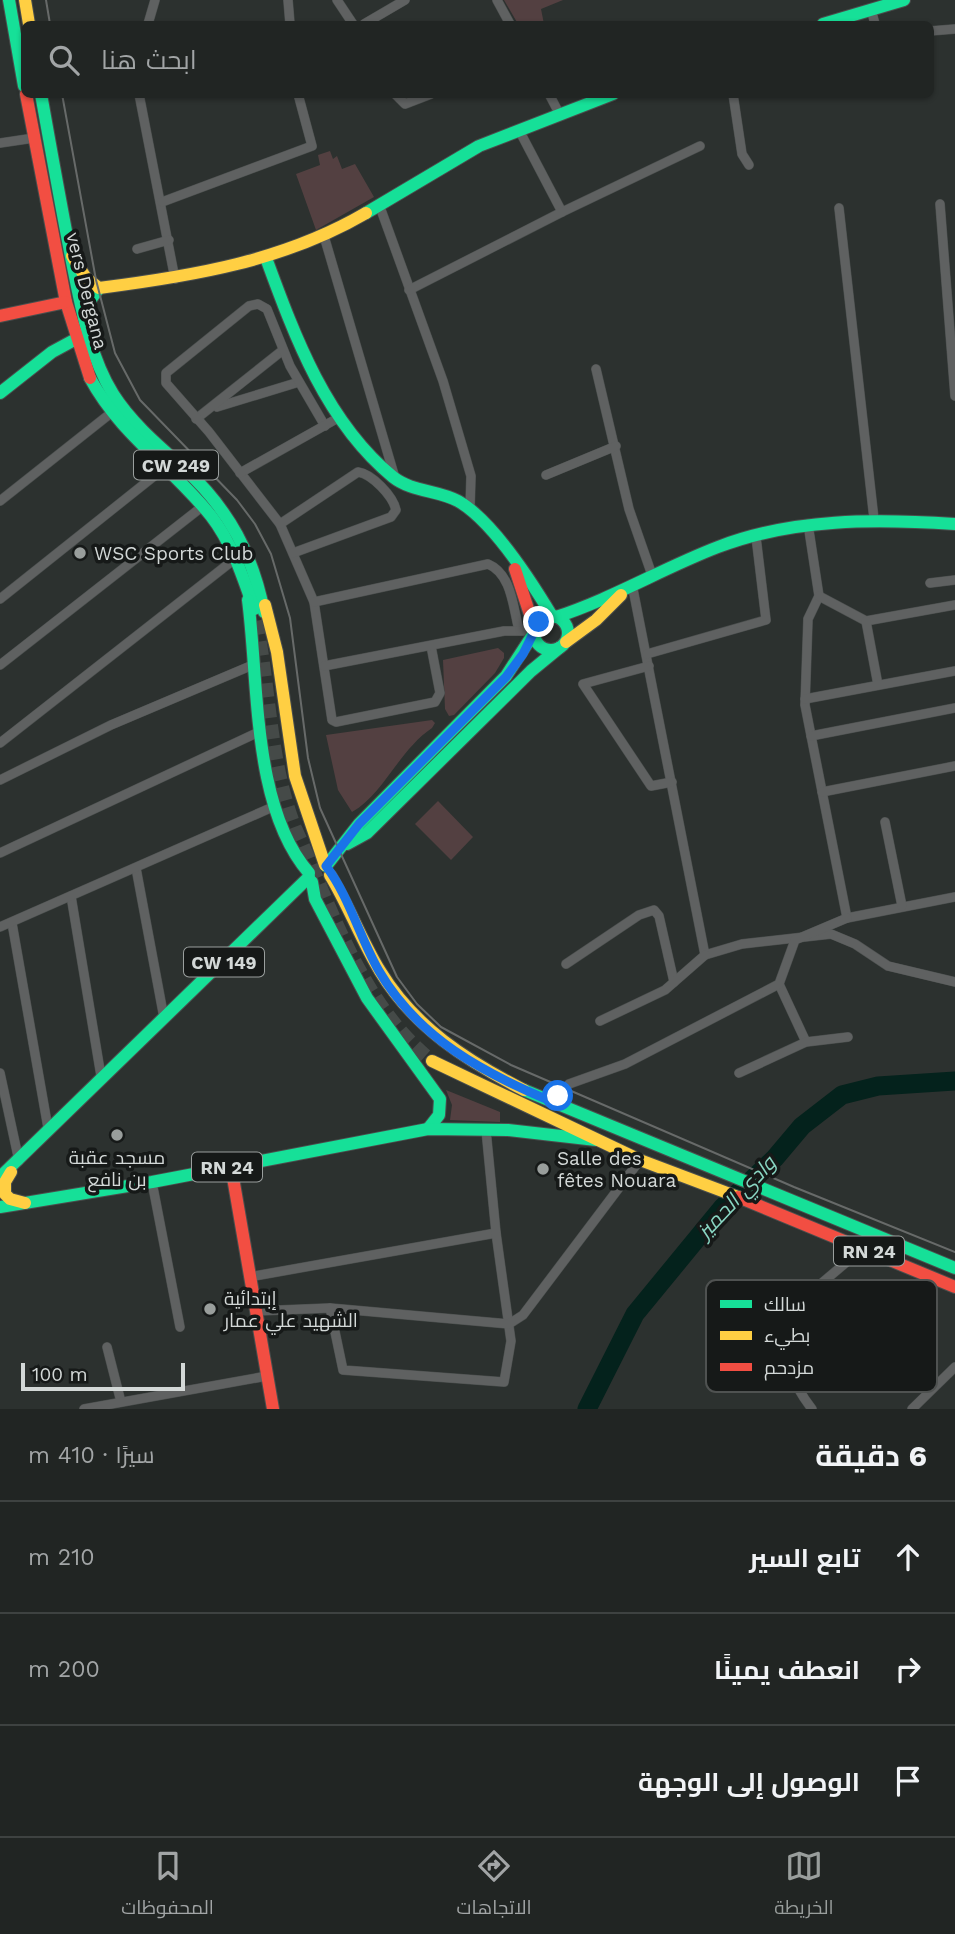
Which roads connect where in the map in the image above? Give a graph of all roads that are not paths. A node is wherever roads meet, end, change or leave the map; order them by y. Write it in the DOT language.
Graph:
graph roads {
  1 [pos="9,0"];
  2 [pos="25,0"];
  3 [pos="155,0"];
  4 [pos="288,0"];
  5 [pos="337,0"];
  6 [pos="405,0"];
  7 [pos="497,0"];
  8 [pos="904,0"];
  9 [pos="871,9"];
  10 [pos="28,21"];
  11 [pos="149,21"];
  12 [pos="290,21"];
  13 [pos="351,21"];
  14 [pos="370,21"];
  15 [pos="508,21"];
  16 [pos="833,21"];
  17 [pos="874,21"];
  18 [pos="955,29"];
  19 [pos="934,31"];
  20 [pos="20,41"];
  21 [pos="27,98"];
  22 [pos="42,98"];
  23 [pos="140,98"];
  24 [pos="299,98"];
  25 [pos="399,98"];
  26 [pos="421,98"];
  27 [pos="551,98"];
  28 [pos="602,98"];
  29 [pos="734,98"];
  30 [pos="559,113"];
  31 [pos="519,130"];
  32 [pos="34,138"];
  33 [pos="0,143"];
  34 [pos="700,146"];
  35 [pos="749,165"];
  36 [pos="162,202"];
  37 [pos="940,204"];
  38 [pos="380,207"];
  39 [pos="839,208"];
  40 [pos="562,212"];
  41 [pos="324,236"];
  42 [pos="169,240"];
  43 [pos="137,249"];
  44 [pos="70,252"];
  45 [pos="266,258"];
  46 [pos="176,279"];
  47 [pos="99,288"];
  48 [pos="410,290"];
  49 [pos="66,302"];
  50 [pos="0,316"];
  51 [pos="84,317"];
  52 [pos="76,339"];
  53 [pos="283,349"];
  54 [pos="596,369"];
  55 [pos="299,382"];
  56 [pos="0,393"];
  57 [pos="955,396"];
  58 [pos="210,409"];
  59 [pos="111,413"];
  60 [pos="338,418"];
  61 [pos="196,419"];
  62 [pos="325,426"];
  63 [pos="616,446"];
  64 [pos="163,469"];
  65 [pos="240,473"];
  66 [pos="546,475"];
  67 [pos="395,480"];
  68 [pos="0,501"];
  69 [pos="203,506"];
  70 [pos="471,508"];
  71 [pos="874,519"];
  72 [pos="280,524"];
  73 [pos="808,524"];
  74 [pos="955,524"];
  75 [pos="756,537"];
  76 [pos="293,552"];
  77 [pos="236,558"];
  78 [pos="510,559"];
  79 [pos="652,575"];
  80 [pos="252,580"];
  81 [pos="955,580"];
  82 [pos="930,583"];
  83 [pos="632,584"];
  84 [pos="819,596"];
  85 [pos="0,599"];
  86 [pos="314,602"];
  87 [pos="955,605"];
  88 [pos="259,610"];
  89 [pos="554,617"];
  90 [pos="866,621"];
  91 [pos="519,630"];
  92 [pos="535,631"];
  93 [pos="563,645"];
  94 [pos="431,646"];
  95 [pos="647,654"];
  96 [pos="255,664"];
  97 [pos="0,665"];
  98 [pos="324,666"];
  99 [pos="649,666"];
  100 [pos="955,671"];
  101 [pos="878,685"];
  102 [pos="805,699"];
  103 [pos="955,708"];
  104 [pos="261,732"];
  105 [pos="811,736"];
  106 [pos="0,743"];
  107 [pos="955,766"];
  108 [pos="423,769"];
  109 [pos="0,780"];
  110 [pos="672,782"];
  111 [pos="822,792"];
  112 [pos="275,806"];
  113 [pos="885,822"];
  114 [pos="320,846"];
  115 [pos="0,853"];
  116 [pos="296,859"];
  117 [pos="136,868"];
  118 [pos="327,869"];
  119 [pos="310,878"];
  120 [pos="71,895"];
  121 [pos="955,897"];
  122 [pos="315,899"];
  123 [pos="289,900"];
  124 [pos="902,906"];
  125 [pos="350,913"];
  126 [pos="847,918"];
  127 [pos="326,920"];
  128 [pos="12,923"];
  129 [pos="0,927"];
  130 [pos="796,940"];
  131 [pos="705,955"];
  132 [pos="566,964"];
  133 [pos="674,982"];
  134 [pos="955,982"];
  135 [pos="779,984"];
  136 [pos="164,1018"];
  137 [pos="600,1021"];
  138 [pos="848,1037"];
  139 [pos="806,1042"];
  140 [pos="403,1048"];
  141 [pos="0,1073"];
  142 [pos="739,1073"];
  143 [pos="102,1076"];
  144 [pos="553,1102"];
  145 [pos="3,1112"];
  146 [pos="599,1120"];
  147 [pos="48,1128"];
  148 [pos="428,1129"];
  149 [pos="486,1130"];
  150 [pos="596,1140"];
  151 [pos="640,1160"];
  152 [pos="19,1161"];
  153 [pos="231,1166"];
  154 [pos="152,1182"];
  155 [pos="2,1183"];
  156 [pos="26,1204"];
  157 [pos="0,1207"];
  158 [pos="496,1233"];
  159 [pos="862,1249"];
  160 [pos="955,1268"];
  161 [pos="249,1277"];
  162 [pos="825,1280"];
  163 [pos="955,1287"];
  164 [pos="330,1308"];
  165 [pos="256,1311"];
  166 [pos="509,1324"];
  167 [pos="180,1327"];
  168 [pos="107,1347"];
  169 [pos="955,1367"];
  170 [pos="267,1376"];
  171 [pos="937,1385"];
  172 [pos="799,1392"];
  173 [pos="929,1392"];
  174 [pos="121,1402"];
  175 [pos="84,1409"];
  176 [pos="273,1409"];
  177 [pos="813,1409"];
  178 [pos="912,1409"];
  1 -- 20 [label="main road"];
  2 -- 10 [label="main road"];
  3 -- 11 [label="street"];
  4 -- 12 [label="street"];
  5 -- 13 [label="street"];
  6 -- 14 [label="street"];
  7 -- 15 [label="street"];
  8 -- 9 [label="main road"];
  9 -- 16 [label="main road"];
  9 -- 17 [label="street"];
  18 -- 19 [label="street"];
  21 -- 32 [label="main road, vers Dergana"];
  22 -- 44 [label="main road, CW 249"];
  23 -- 36 [label="street"];
  24 -- 36 [label="street"];
  25 -- 26 [label="street"];
  27 -- 30 [label="street"];
  28 -- 30 [label="main road"];
  29 -- 35 [label="street"];
  30 -- 31 [label="main road"];
  31 -- 38 [label="main road"];
  31 -- 40 [label="street"];
  32 -- 33 [label="street"];
  32 -- 49 [label="main road, vers Dergana"];
  34 -- 40 [label="street"];
  36 -- 42 [label="street"];
  37 -- 57 [label="street"];
  38 -- 41 [label="main road"];
  38 -- 48 [label="street"];
  39 -- 71 [label="street"];
  40 -- 48 [label="street"];
  41 -- 45 [label="main road"];
  41 -- 67 [label="street"];
  42 -- 43 [label="street"];
  42 -- 46 [label="street"];
  44 -- 47 [label="main road"];
  44 -- 51 [label="main road, CW 249"];
  45 -- 46 [label="main road"];
  45 -- 60 [label="main road"];
  46 -- 47 [label="main road"];
  47 -- 51 [label="main road"];
  48 -- 70 [label="street"];
  49 -- 50 [label="main road"];
  49 -- 52 [label="main road, vers Dergana"];
  51 -- 80 [label="main road, CW 249"];
  52 -- 56 [label="main road"];
  52 -- 59 [label="main road, vers Dergana"];
  53 -- 55 [label="street"];
  53 -- 58 [label="street"];
  53 -- 61 [label="street"];
  54 -- 63 [label="street"];
  55 -- 58 [label="street"];
  55 -- 62 [label="street"];
  58 -- 61 [label="street"];
  59 -- 64 [label="main road, vers Dergana"];
  59 -- 68 [label="street"];
  60 -- 62 [label="street"];
  60 -- 67 [label="main road"];
  61 -- 65 [label="street"];
  62 -- 65 [label="street"];
  63 -- 66 [label="street"];
  63 -- 79 [label="street"];
  64 -- 69 [label="main road, vers Dergana"];
  64 -- 85 [label="street"];
  65 -- 72 [label="street"];
  67 -- 70 [label="main road"];
  69 -- 77 [label="main road, vers Dergana"];
  69 -- 97 [label="street"];
  70 -- 78 [label="main road"];
  71 -- 73 [label="main road, CW 149"];
  71 -- 74 [label="main road, CW 149"];
  72 -- 76 [label="street"];
  72 -- 76 [label="street"];
  73 -- 75 [label="main road, CW 149"];
  73 -- 84 [label="street"];
  75 -- 79 [label="main road, CW 149"];
  75 -- 95 [label="street"];
  76 -- 86 [label="street"];
  77 -- 80 [label="main road, vers Dergana"];
  77 -- 106 [label="street"];
  78 -- 89 [label="main road"];
  78 -- 92 [label="main road"];
  79 -- 83 [label="main road, CW 149"];
  80 -- 88 [label="main road, vers Dergana"];
  80 -- 96 [label="main road"];
  80 -- 114 [label="main road"];
  81 -- 82 [label="street"];
  83 -- 89 [label="main road"];
  83 -- 93 [label="main road, CW 149"];
  83 -- 95 [label="street"];
  84 -- 90 [label="street"];
  84 -- 102 [label="street"];
  86 -- 91 [label="street"];
  86 -- 98 [label="street"];
  87 -- 90 [label="street"];
  89 -- 92 [label="main road"];
  89 -- 93 [label="main road"];
  90 -- 101 [label="street"];
  91 -- 92 [label="street"];
  91 -- 94 [label="street"];
  92 -- 93 [label="main road"];
  92 -- 108 [label="main road"];
  93 -- 108 [label="main road, CW 149"];
  94 -- 98 [label="street"];
  94 -- 98 [label="street"];
  95 -- 99 [label="street"];
  96 -- 104 [label="main road"];
  96 -- 109 [label="street"];
  99 -- 110 [label="street"];
  99 -- 110 [label="street"];
  100 -- 101 [label="street"];
  101 -- 102 [label="street"];
  102 -- 105 [label="street"];
  103 -- 105 [label="street"];
  104 -- 112 [label="main road"];
  104 -- 115 [label="street"];
  105 -- 111 [label="street"];
  107 -- 111 [label="street"];
  108 -- 118 [label="main road, CW 149"];
  110 -- 131 [label="street"];
  111 -- 126 [label="street"];
  112 -- 116 [label="main road"];
  112 -- 117 [label="street"];
  113 -- 124 [label="street"];
  114 -- 116 [label="main road"];
  114 -- 118 [label="main road"];
  116 -- 119 [label="main road"];
  116 -- 123 [label="main road"];
  117 -- 120 [label="street"];
  117 -- 136 [label="street"];
  118 -- 119 [label="main road, CW 149"];
  118 -- 119 [label="main road, CW 149"];
  118 -- 125 [label="main road, RN 24"];
  119 -- 122 [label="main road"];
  119 -- 123 [label="main road, CW 149"];
  120 -- 128 [label="street"];
  120 -- 143 [label="street"];
  121 -- 124 [label="street"];
  122 -- 123 [label="main road"];
  122 -- 127 [label="main road, RN 24"];
  123 -- 136 [label="main road, CW 149"];
  124 -- 126 [label="street"];
  125 -- 127 [label="main road"];
  125 -- 144 [label="main road, RN 24"];
  126 -- 130 [label="street"];
  127 -- 140 [label="main road, RN 24"];
  128 -- 129 [label="street"];
  128 -- 147 [label="street"];
  130 -- 131 [label="street"];
  130 -- 134 [label="street"];
  130 -- 135 [label="street"];
  131 -- 133 [label="street"];
  132 -- 133 [label="street"];
  133 -- 137 [label="street"];
  135 -- 139 [label="street"];
  135 -- 144 [label="street"];
  136 -- 143 [label="main road, CW 149"];
  138 -- 139 [label="street"];
  139 -- 142 [label="street"];
  140 -- 148 [label="main road, RN 24"];
  140 -- 150 [label="main road, RN 24"];
  141 -- 145 [label="street"];
  143 -- 147 [label="main road, CW 149"];
  144 -- 146 [label="main road, RN 24"];
  145 -- 152 [label="street"];
  146 -- 150 [label="main road"];
  146 -- 160 [label="main road, RN 24"];
  147 -- 152 [label="main road, CW 149"];
  148 -- 149 [label="main road, RN 24"];
  148 -- 153 [label="main road, RN 24"];
  149 -- 150 [label="main road, RN 24"];
  149 -- 158 [label="street"];
  150 -- 151 [label="main road, RN 24"];
  151 -- 159 [label="main road, RN 24"];
  151 -- 166 [label="street"];
  152 -- 155 [label="main road"];
  153 -- 154 [label="main road, RN 24"];
  153 -- 161 [label="main road"];
  154 -- 156 [label="main road, RN 24"];
  154 -- 167 [label="street"];
  155 -- 156 [label="main road"];
  156 -- 157 [label="main road, RN 24"];
  158 -- 161 [label="street"];
  158 -- 166 [label="street"];
  159 -- 162 [label="street"];
  159 -- 163 [label="main road, RN 24"];
  161 -- 165 [label="main road"];
  164 -- 165 [label="street"];
  164 -- 166 [label="street"];
  164 -- 166 [label="street"];
  165 -- 170 [label="main road"];
  168 -- 174 [label="street"];
  169 -- 171 [label="street"];
  170 -- 174 [label="street"];
  170 -- 176 [label="main road"];
  172 -- 177 [label="street"];
  173 -- 178 [label="street"];
  174 -- 175 [label="street"];
}
